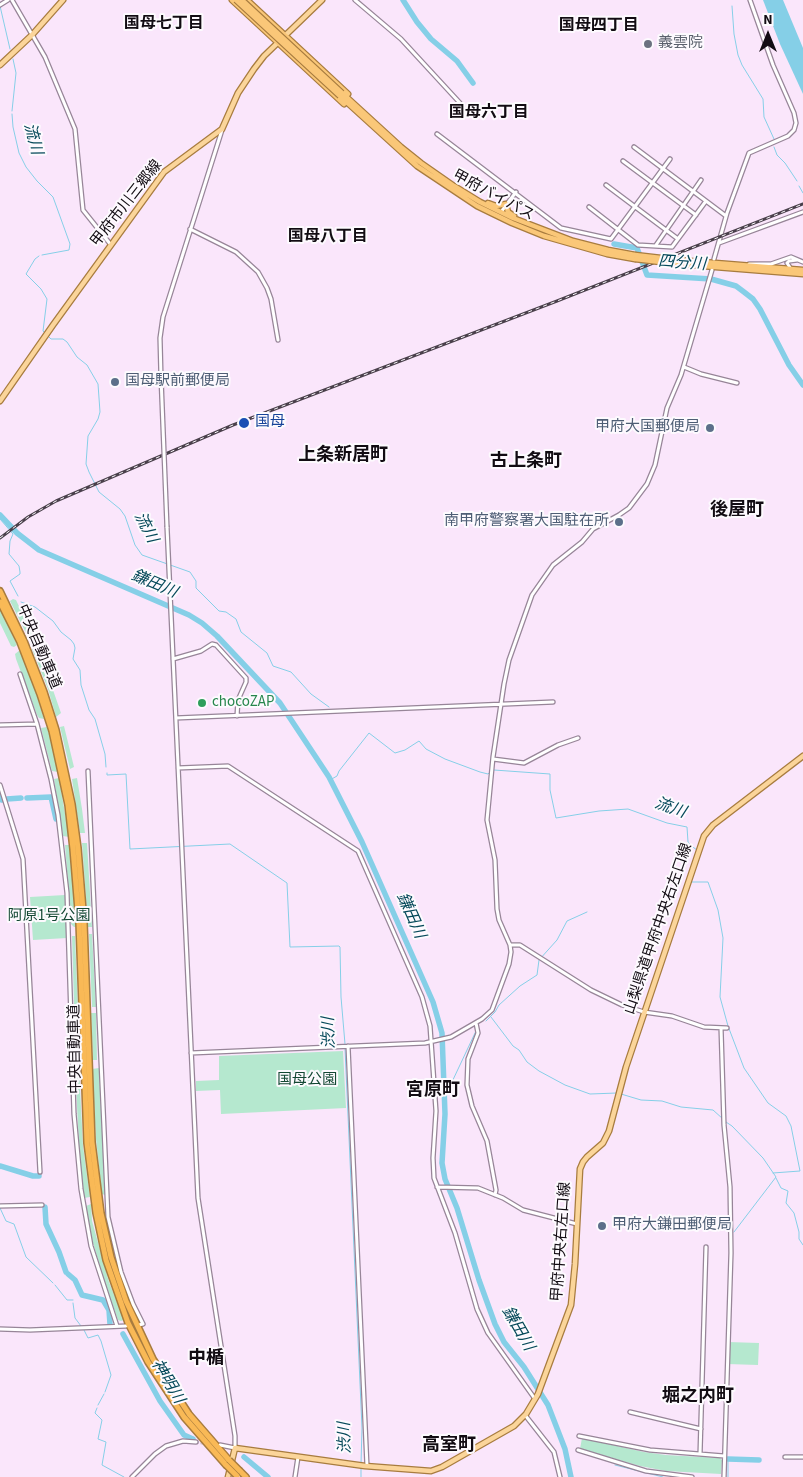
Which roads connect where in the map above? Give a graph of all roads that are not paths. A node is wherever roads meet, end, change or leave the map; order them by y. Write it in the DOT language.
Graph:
graph roads {
  1 [pos="10,0"];
  2 [pos="63,0"];
  3 [pos="232,0"];
  4 [pos="236,0"];
  5 [pos="242,0"];
  6 [pos="246,0"];
  7 [pos="322,0"];
  8 [pos="355,0"];
  9 [pos="750,0"];
  10 [pos="0,5"];
  11 [pos="32,35"];
  12 [pos="286,36"];
  13 [pos="277,44"];
  14 [pos="0,65"];
  15 [pos="341,95"];
  16 [pos="460,103"];
  17 [pos="371,123"];
  18 [pos="222,129"];
  19 [pos="437,134"];
  20 [pos="634,147"];
  21 [pos="670,159"];
  22 [pos="623,161"];
  23 [pos="663,169"];
  24 [pos="701,180"];
  25 [pos="653,183"];
  26 [pos="606,185"];
  27 [pos="454,186"];
  28 [pos="516,192"];
  29 [pos="694,192"];
  30 [pos="706,201"];
  31 [pos="506,204"];
  32 [pos="684,206"];
  33 [pos="589,207"];
  34 [pos="635,207"];
  35 [pos="803,212"];
  36 [pos="501,215"];
  37 [pos="696,215"];
  38 [pos="726,216"];
  39 [pos="536,228"];
  40 [pos="190,229"];
  41 [pos="618,229"];
  42 [pos="666,231"];
  43 [pos="678,239"];
  44 [pos="719,243"];
  45 [pos="111,245"];
  46 [pos="655,246"];
  47 [pos="635,257"];
  48 [pos="714,259"];
  49 [pos="798,260"];
  50 [pos="678,262"];
  51 [pos="803,262"];
  52 [pos="743,265"];
  53 [pos="791,269"];
  54 [pos="712,270"];
  55 [pos="803,270"];
  56 [pos="803,274"];
  57 [pos="278,340"];
  58 [pos="684,367"];
  59 [pos="737,383"];
  60 [pos="0,401"];
  61 [pos="0,591"];
  62 [pos="0,602"];
  63 [pos="173,659"];
  64 [pos="20,674"];
  65 [pos="552,702"];
  66 [pos="501,705"];
  67 [pos="237,716"];
  68 [pos="176,718"];
  69 [pos="51,720"];
  70 [pos="37,724"];
  71 [pos="0,725"];
  72 [pos="578,738"];
  73 [pos="803,756"];
  74 [pos="493,760"];
  75 [pos="178,768"];
  76 [pos="88,771"];
  77 [pos="0,785"];
  78 [pos="510,944"];
  79 [pos="644,1012"];
  80 [pos="476,1023"];
  81 [pos="721,1028"];
  82 [pos="727,1028"];
  83 [pos="430,1041"];
  84 [pos="346,1046"];
  85 [pos="191,1053"];
  86 [pos="619,1094"];
  87 [pos="40,1172"];
  88 [pos="437,1187"];
  89 [pos="495,1195"];
  90 [pos="42,1205"];
  91 [pos="0,1206"];
  92 [pos="577,1224"];
  93 [pos="706,1247"];
  94 [pos="139,1325"];
  95 [pos="117,1326"];
  96 [pos="126,1326"];
  97 [pos="0,1329"];
  98 [pos="535,1400"];
  99 [pos="630,1412"];
  100 [pos="526,1415"];
  101 [pos="701,1429"];
  102 [pos="579,1436"];
  103 [pos="196,1442"];
  104 [pos="220,1446"];
  105 [pos="235,1448"];
  106 [pos="578,1450"];
  107 [pos="700,1454"];
  108 [pos="724,1456"];
  109 [pos="298,1457"];
  110 [pos="785,1457"];
  111 [pos="803,1457"];
  112 [pos="366,1466"];
  113 [pos="238,1475"];
  114 [pos="132,1477"];
  115 [pos="228,1477"];
  116 [pos="246,1477"];
  117 [pos="295,1477"];
  118 [pos="560,1477"];
  119 [pos="692,1477"];
  120 [pos="724,1477"];
  1 -- 10 [label="street"];
  1 -- 11 [label="street"];
  2 -- 11 [label="main road"];
  3 -- 13 [label="highway"];
  4 -- 15 [label="highway, 甲府バイパス, bridge"];
  5 -- 15 [label="highway, 甲府バイパス, bridge"];
  6 -- 12 [label="highway"];
  7 -- 12 [label="main road, 甲府市川三郷線"];
  8 -- 16 [label="street"];
  9 -- 38 [label="street"];
  11 -- 14 [label="main road"];
  11 -- 45 [label="street"];
  12 -- 13 [label="main road, 甲府市川三郷線"];
  12 -- 17 [label="highway"];
  13 -- 17 [label="highway"];
  13 -- 18 [label="main road, 甲府市川三郷線"];
  15 -- 17 [label="highway, 甲府バイパス"];
  17 -- 27 [label="highway, 甲府バイパス"];
  17 -- 36 [label="highway, 甲府バイパス"];
  18 -- 40 [label="street"];
  18 -- 45 [label="main road, 甲府市川三郷線"];
  19 -- 28 [label="street"];
  20 -- 23 [label="street"];
  21 -- 23 [label="street"];
  22 -- 25 [label="street"];
  23 -- 25 [label="street"];
  23 -- 29 [label="street"];
  24 -- 29 [label="street"];
  25 -- 32 [label="street"];
  25 -- 34 [label="street"];
  26 -- 34 [label="street"];
  27 -- 31 [label="highway"];
  27 -- 36 [label="highway, 甲府バイパス"];
  28 -- 31 [label="street"];
  28 -- 41 [label="street"];
  29 -- 30 [label="street"];
  29 -- 32 [label="street"];
  30 -- 37 [label="street"];
  30 -- 38 [label="street"];
  31 -- 36 [label="street"];
  31 -- 39 [label="highway"];
  32 -- 37 [label="street"];
  32 -- 42 [label="street"];
  33 -- 41 [label="street"];
  34 -- 41 [label="street"];
  34 -- 42 [label="street"];
  35 -- 44 [label="street"];
  36 -- 39 [label="highway, 甲府バイパス"];
  36 -- 47 [label="highway, 甲府バイパス"];
  37 -- 43 [label="street"];
  38 -- 44 [label="street"];
  39 -- 47 [label="highway, 甲府バイパス"];
  40 -- 57 [label="street"];
  40 -- 63 [label="street, bridge"];
  41 -- 46 [label="street"];
  42 -- 43 [label="street"];
  42 -- 46 [label="street"];
  43 -- 46 [label="street"];
  44 -- 48 [label="street"];
  45 -- 60 [label="main road, 甲府市川三郷線"];
  47 -- 50 [label="highway, 甲府バイパス, bridge"];
  49 -- 51 [label="street"];
  49 -- 52 [label="street"];
  49 -- 53 [label="street"];
  50 -- 52 [label="highway, 甲府バイパス"];
  50 -- 56 [label="highway, 甲府バイパス"];
  52 -- 53 [label="highway, 甲府バイパス"];
  53 -- 55 [label="highway, 甲府バイパス"];
  54 -- 58 [label="street"];
  58 -- 59 [label="street"];
  58 -- 66 [label="street"];
  61 -- 69 [label="highway, 中央自動車道"];
  62 -- 69 [label="highway, 中央自動車道"];
  63 -- 67 [label="street"];
  63 -- 68 [label="street"];
  64 -- 70 [label="street"];
  65 -- 66 [label="street"];
  66 -- 67 [label="street"];
  66 -- 74 [label="street"];
  67 -- 68 [label="street"];
  68 -- 75 [label="street"];
  69 -- 113 [label="highway, 中央自動車道, bridge"];
  70 -- 71 [label="street"];
  70 -- 95 [label="street"];
  72 -- 74 [label="street"];
  73 -- 79 [label="main road, 山梨県道甲府中央右左口線"];
  74 -- 78 [label="street"];
  75 -- 83 [label="street"];
  75 -- 85 [label="street"];
  76 -- 94 [label="street"];
  77 -- 87 [label="street"];
  78 -- 79 [label="street"];
  78 -- 80 [label="street"];
  79 -- 81 [label="street"];
  79 -- 86 [label="main road, 山梨県道甲府中央右左口線"];
  80 -- 83 [label="street"];
  80 -- 89 [label="street"];
  81 -- 82 [label="street"];
  81 -- 108 [label="street"];
  83 -- 84 [label="street"];
  83 -- 88 [label="street"];
  84 -- 85 [label="street"];
  84 -- 112 [label="street"];
  85 -- 105 [label="street"];
  86 -- 92 [label="main road, 甲府中央右左口線"];
  88 -- 89 [label="street"];
  88 -- 98 [label="street"];
  89 -- 92 [label="street"];
  90 -- 91 [label="street"];
  92 -- 98 [label="main road, 甲府中央右左口線"];
  93 -- 101 [label="street"];
  95 -- 96 [label="street"];
  95 -- 97 [label="street"];
  98 -- 100 [label="main road, 甲府中央右左口線"];
  99 -- 101 [label="street"];
  100 -- 112 [label="main road, 甲府中央右左口線"];
  100 -- 118 [label="street"];
  101 -- 107 [label="street"];
  102 -- 107 [label="street"];
  103 -- 114 [label="street"];
  104 -- 105 [label="street"];
  105 -- 109 [label="main road, 甲府中央右左口線"];
  105 -- 115 [label="main road"];
  106 -- 119 [label="street"];
  107 -- 108 [label="street"];
  108 -- 120 [label="street"];
  109 -- 112 [label="main road, 甲府中央右左口線"];
  109 -- 117 [label="street"];
  110 -- 111 [label="street"];
  113 -- 116 [label="highway, 中央自動車道"];
}
